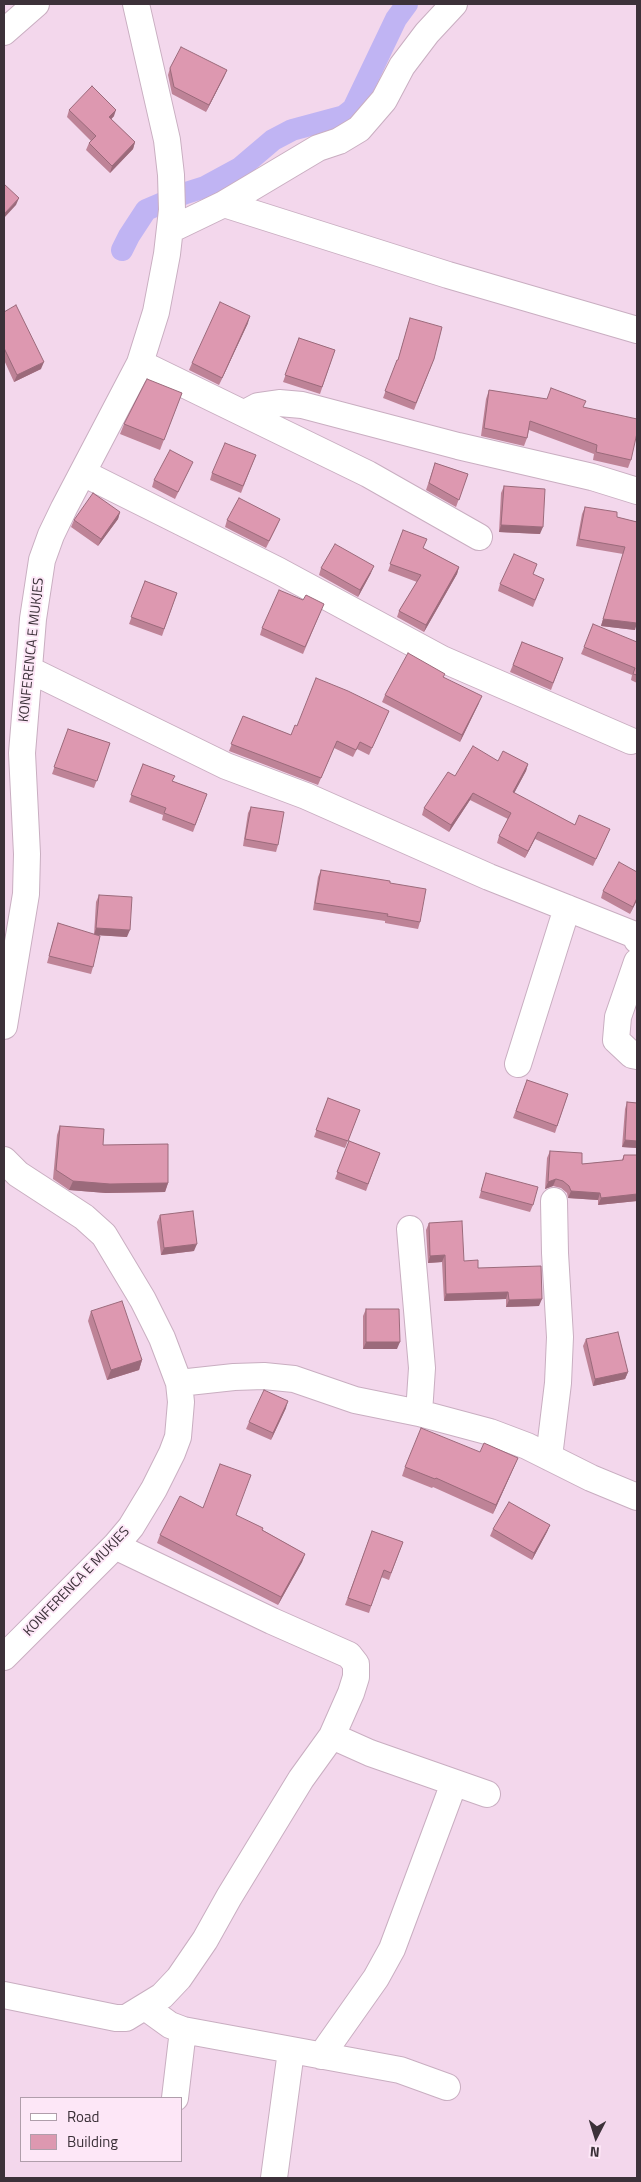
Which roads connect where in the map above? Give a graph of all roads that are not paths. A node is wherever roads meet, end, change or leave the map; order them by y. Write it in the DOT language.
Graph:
graph roads {
  1 [pos="36,4"];
  2 [pos="136,4"];
  3 [pos="454,4"];
  4 [pos="4,32"];
  5 [pos="224,204"];
  6 [pos="171,220"];
  7 [pos="637,330"];
  8 [pos="140,363"];
  9 [pos="245,414"];
  10 [pos="83,473"];
  11 [pos="637,491"];
  12 [pos="479,537"];
  13 [pos="30,670"];
  14 [pos="632,741"];
  15 [pos="567,908"];
  16 [pos="637,940"];
  17 [pos="637,962"];
  18 [pos="4,1026"];
  19 [pos="637,1056"];
  20 [pos="518,1064"];
  21 [pos="4,1160"];
  22 [pos="554,1201"];
  23 [pos="410,1229"];
  24 [pos="178,1383"];
  25 [pos="419,1412"];
  26 [pos="548,1458"];
  27 [pos="637,1497"];
  28 [pos="115,1546"];
  29 [pos="4,1657"];
  30 [pos="332,1736"];
  31 [pos="454,1784"];
  32 [pos="487,1794"];
  33 [pos="4,1994"];
  34 [pos="145,2007"];
  35 [pos="183,2030"];
  36 [pos="290,2051"];
  37 [pos="321,2056"];
  38 [pos="447,2088"];
  39 [pos="175,2097"];
  40 [pos="274,2178"];
  1 -- 4 [label="street"];
  2 -- 6 [label="street, KONFERENCA E MUKJES"];
  3 -- 5 [label="street"];
  5 -- 6 [label="street"];
  5 -- 7 [label="street"];
  6 -- 8 [label="street, KONFERENCA E MUKJES"];
  8 -- 9 [label="street"];
  8 -- 10 [label="street, KONFERENCA E MUKJES"];
  9 -- 11 [label="street"];
  9 -- 12 [label="street"];
  10 -- 13 [label="street, KONFERENCA E MUKJES"];
  10 -- 14 [label="street"];
  13 -- 15 [label="street"];
  13 -- 18 [label="street, KONFERENCA E MUKJES"];
  15 -- 16 [label="street"];
  15 -- 20 [label="street"];
  17 -- 19 [label="street"];
  21 -- 24 [label="street, KONFERENCA E MUKJES"];
  22 -- 26 [label="street"];
  23 -- 25 [label="street"];
  24 -- 25 [label="street"];
  24 -- 28 [label="street, KONFERENCA E MUKJES"];
  25 -- 26 [label="street"];
  26 -- 27 [label="street"];
  28 -- 29 [label="street, KONFERENCA E MUKJES"];
  28 -- 30 [label="street"];
  30 -- 31 [label="street"];
  30 -- 34 [label="street"];
  31 -- 32 [label="street"];
  31 -- 37 [label="street"];
  33 -- 34 [label="street"];
  34 -- 35 [label="street"];
  35 -- 36 [label="street"];
  35 -- 39 [label="street"];
  36 -- 37 [label="street"];
  36 -- 40 [label="street"];
  37 -- 38 [label="street"];
}
